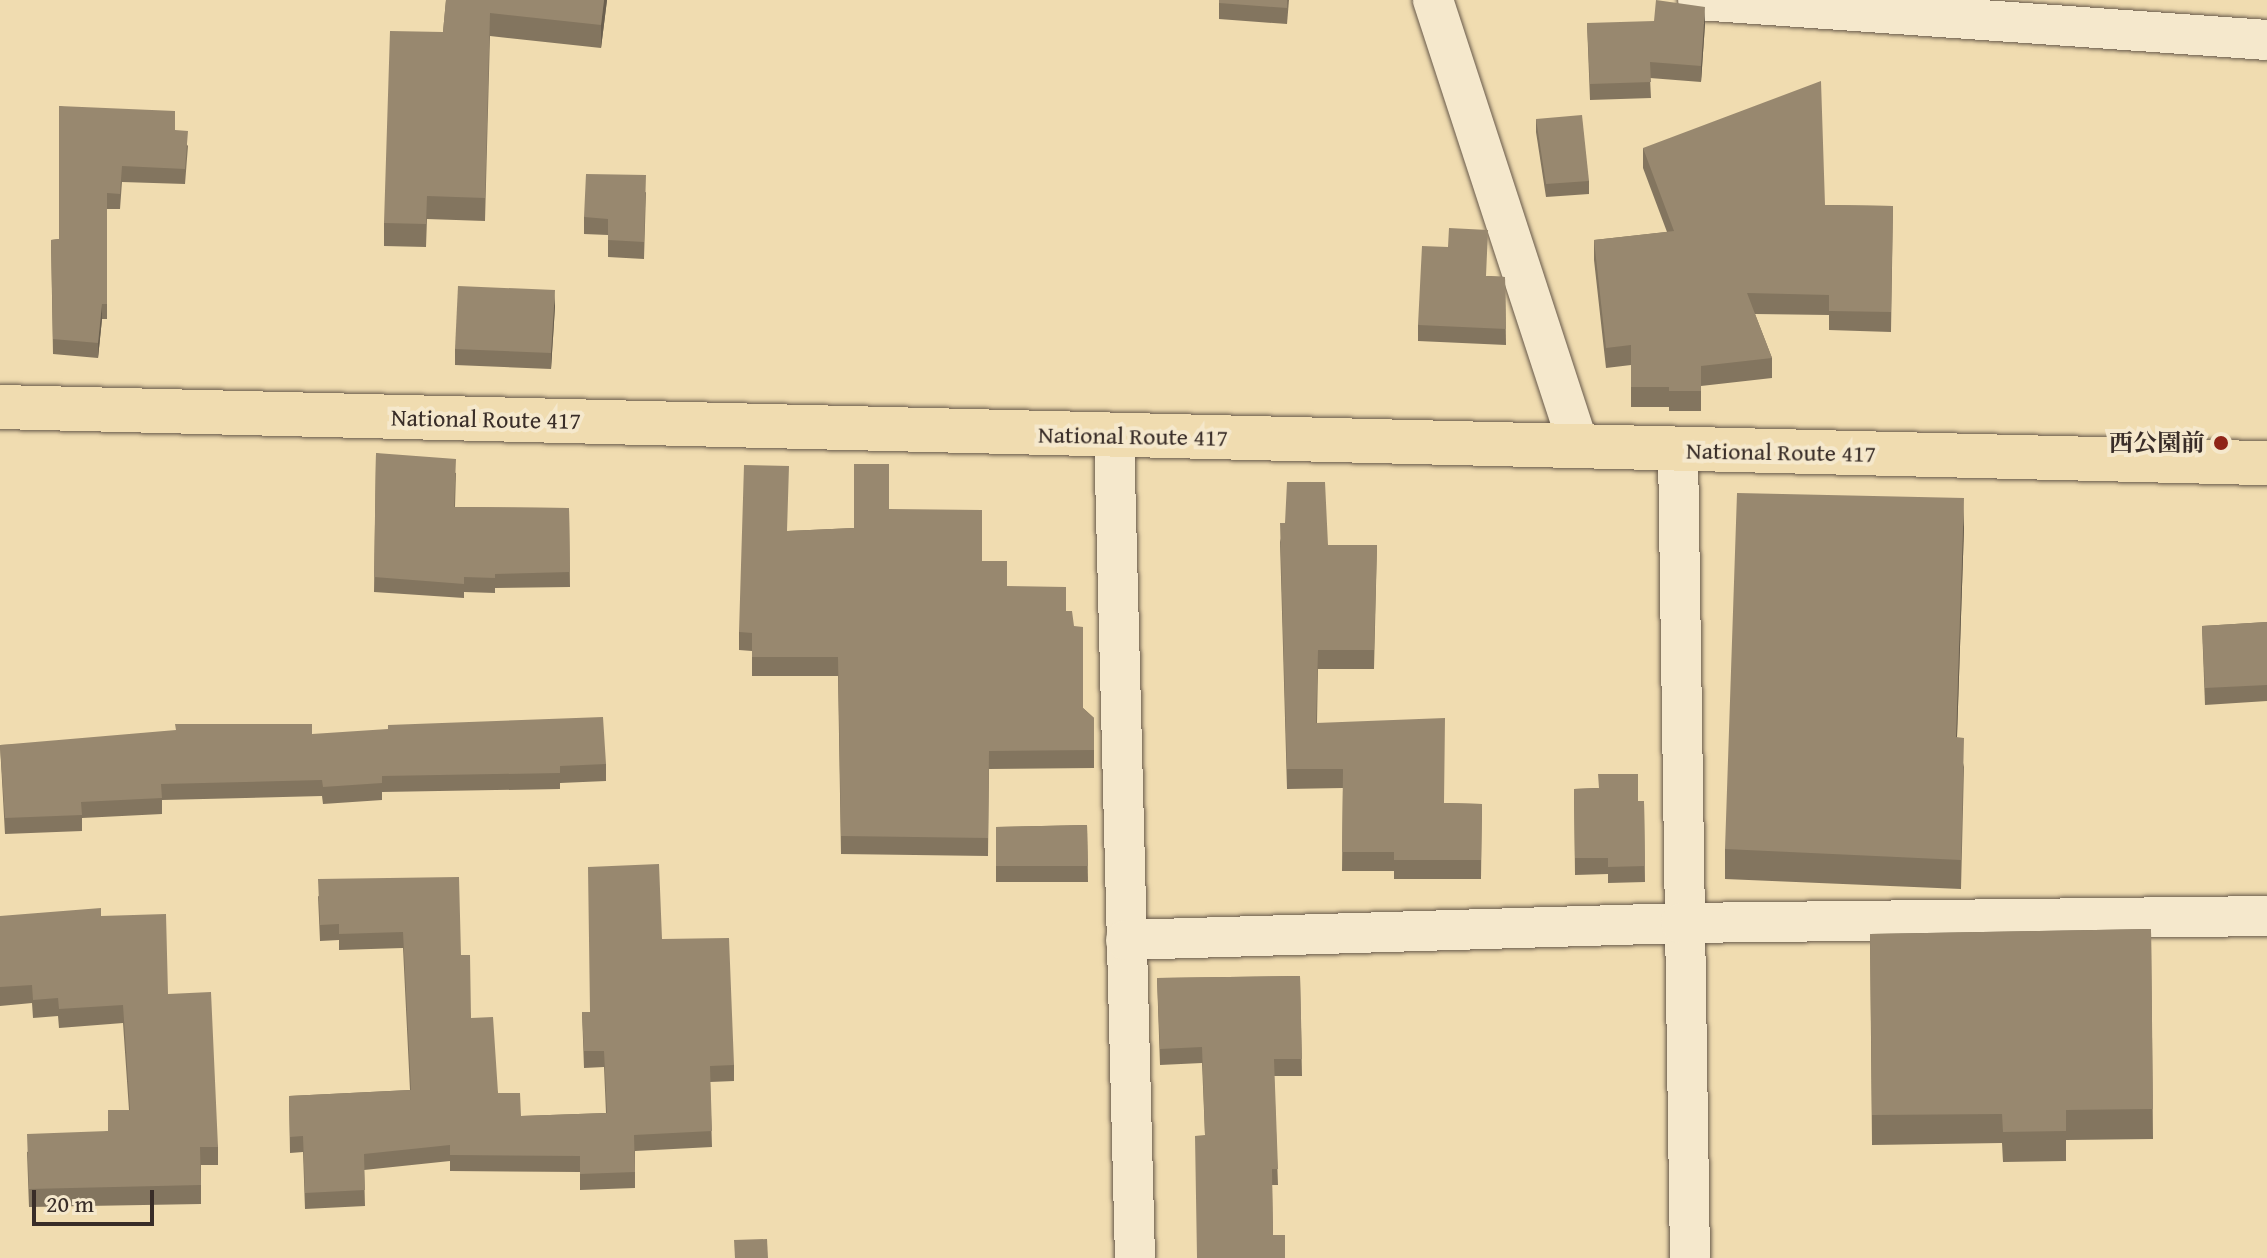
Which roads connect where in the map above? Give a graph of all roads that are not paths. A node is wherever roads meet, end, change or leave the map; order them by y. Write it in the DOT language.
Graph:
graph roads {
  1 [pos="1433,0"];
  2 [pos="1698,0"];
  3 [pos="1916,8"];
  4 [pos="2267,40"];
  5 [pos="0,407"];
  6 [pos="1114,435"];
  7 [pos="1579,447"];
  8 [pos="1678,450"];
  9 [pos="2267,463"];
  10 [pos="2267,916"];
  11 [pos="1681,923"];
  12 [pos="1126,940"];
  13 [pos="1135,1258"];
  14 [pos="1690,1258"];
  1 -- 7 [label="street"];
  2 -- 3 [label="street"];
  3 -- 4 [label="street"];
  5 -- 6 [label="highway, National Route 417"];
  6 -- 7 [label="highway, National Route 417"];
  6 -- 12 [label="street"];
  7 -- 8 [label="highway, National Route 417"];
  8 -- 9 [label="highway, National Route 417"];
  8 -- 11 [label="street"];
  10 -- 11 [label="street"];
  11 -- 12 [label="street"];
  11 -- 14 [label="street"];
  12 -- 13 [label="street"];
}
